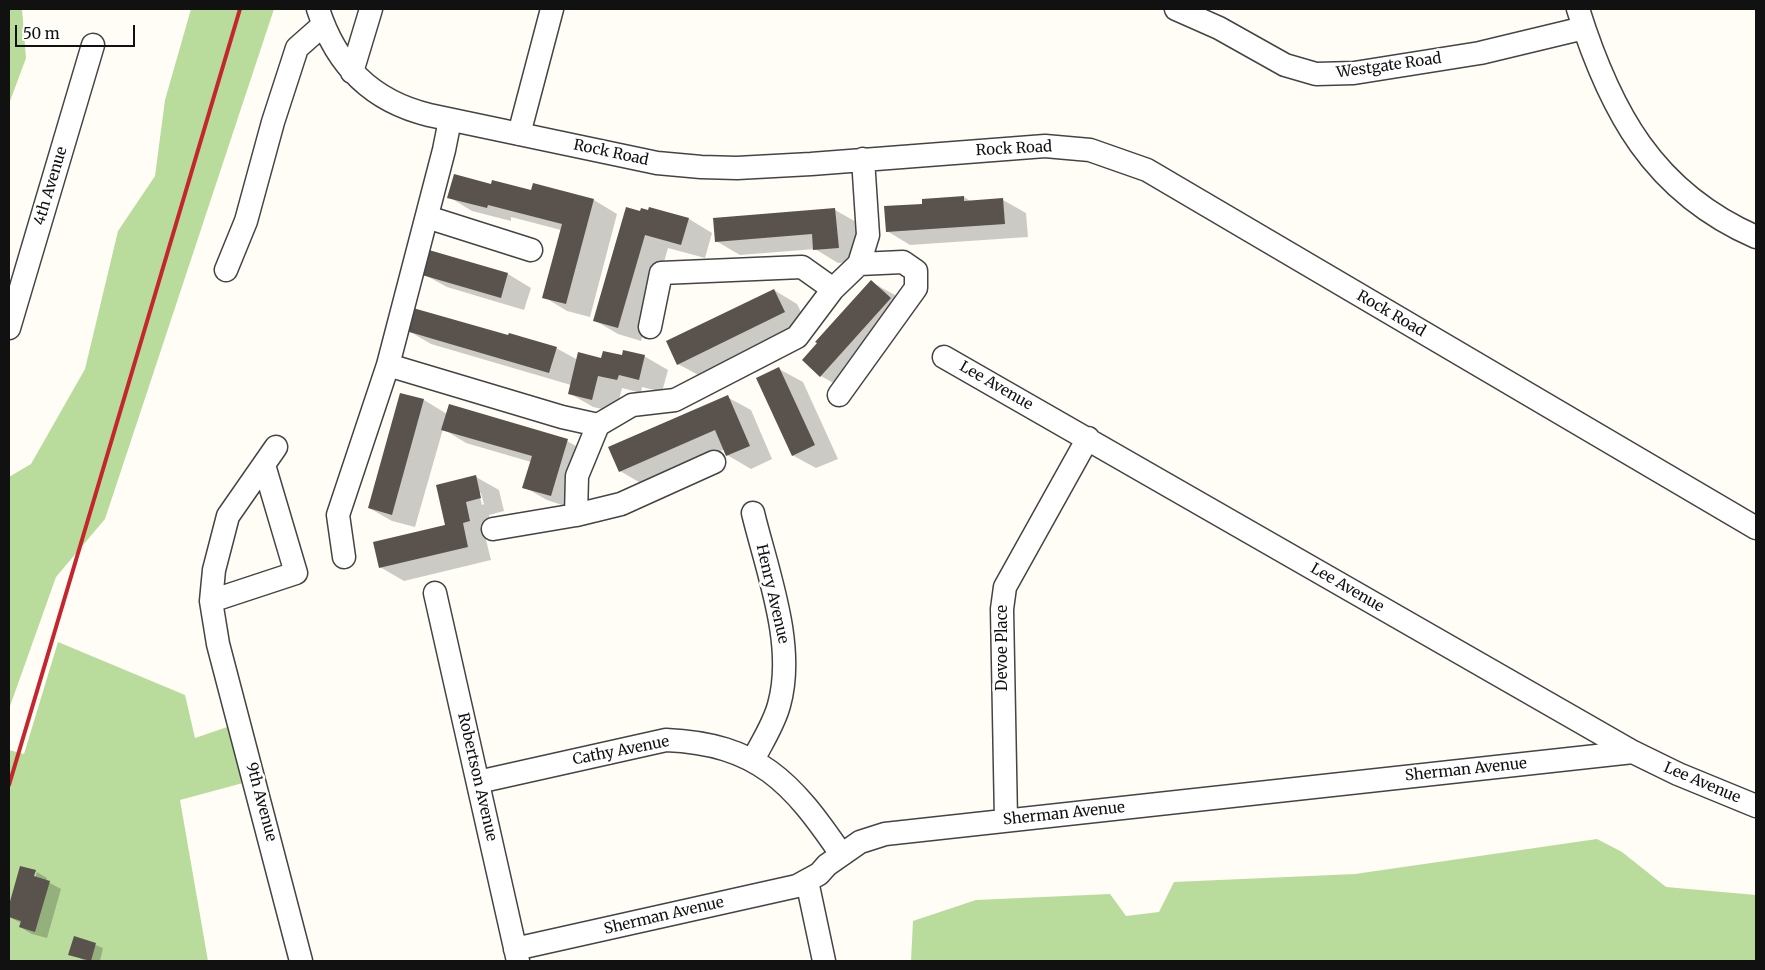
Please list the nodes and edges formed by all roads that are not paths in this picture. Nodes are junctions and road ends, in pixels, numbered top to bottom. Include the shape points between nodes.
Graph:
1 (371, 9) edge
2 (552, 9) edge
3 (1176, 9) edge
4 (320, 17) edge
5 (1581, 18) edge
6 (93, 45) dead end
7 (352, 72) junction
8 (450, 120) junction
9 (519, 134) junction
10 (863, 159) junction
11 (427, 217) junction
12 (1756, 237) edge
13 (531, 250) dead end
14 (859, 264) junction
15 (226, 270) dead end
16 (833, 288) junction
17 (650, 327) dead end
18 (9, 328) edge
19 (944, 357) dead end
20 (388, 365) junction
21 (839, 395) dead end
22 (598, 425) junction
23 (1088, 438) junction
24 (714, 462) dead end
25 (753, 513) dead end
26 (576, 515) junction
27 (1756, 528) edge
28 (494, 529) dead end
29 (344, 557) dead end
30 (435, 594) dead end
31 (211, 601) junction
32 (1633, 752) junction
33 (753, 760) junction
34 (478, 782) junction
35 (1756, 806) edge
36 (1006, 820) junction
37 (841, 854) junction
38 (807, 881) junction
39 (517, 955) edge
40 (302, 961) edge
41 (824, 961) edge

1 - 7 street
2 - 9 street
3 - 5 street, Westgate Road via 1219,28 1285,65 1316,74 1354,73 1471,55
4 - 7 street, Rock Road
4 - 15 street via 297,48 246,221
5 - 12 street via 1606,87 1654,163 1683,192 1718,217
6 - 18 street, 4th Avenue
7 - 8 street, Rock Road via 375,93 393,103 410,111
8 - 9 street, Rock Road
8 - 11 street
9 - 10 street, Rock Road via 657,163 701,167 737,168
10 - 14 street via 868,235
10 - 27 street, Rock Road via 1045,146 1090,150 1147,170
11 - 13 street
11 - 20 street
14 - 16 street
14 - 21 street via 903,262 916,270 916,288
16 - 17 street via 802,267 661,273
16 - 22 street via 797,337 675,400 632,405
19 - 23 street, Lee Avenue
20 - 22 street via 562,418
20 - 29 street via 338,514
22 - 26 street via 577,476
23 - 32 street, Lee Avenue
23 - 36 street, Devoe Place via 1005,587 1002,610
24 - 26 street via 621,504
25 - 33 street, Henry Avenue via 777,611 785,660 779,707
26 - 28 street
30 - 34 street, Robertson Avenue
31 - 31 street, 9th Avenue via 214,570 228,516 270,456 296,573
31 - 40 street, 9th Avenue via 218,644
32 - 35 street, Lee Avenue
32 - 36 street, Sherman Avenue
33 - 34 street, Cathy Avenue via 724,748 694,741 666,740
33 - 37 street, Cathy Avenue via 788,784
34 - 39 street, Robertson Avenue
36 - 37 street, Sherman Avenue via 885,834 860,842
37 - 38 street, Sherman Avenue
38 - 39 street, Sherman Avenue
38 - 41 street

